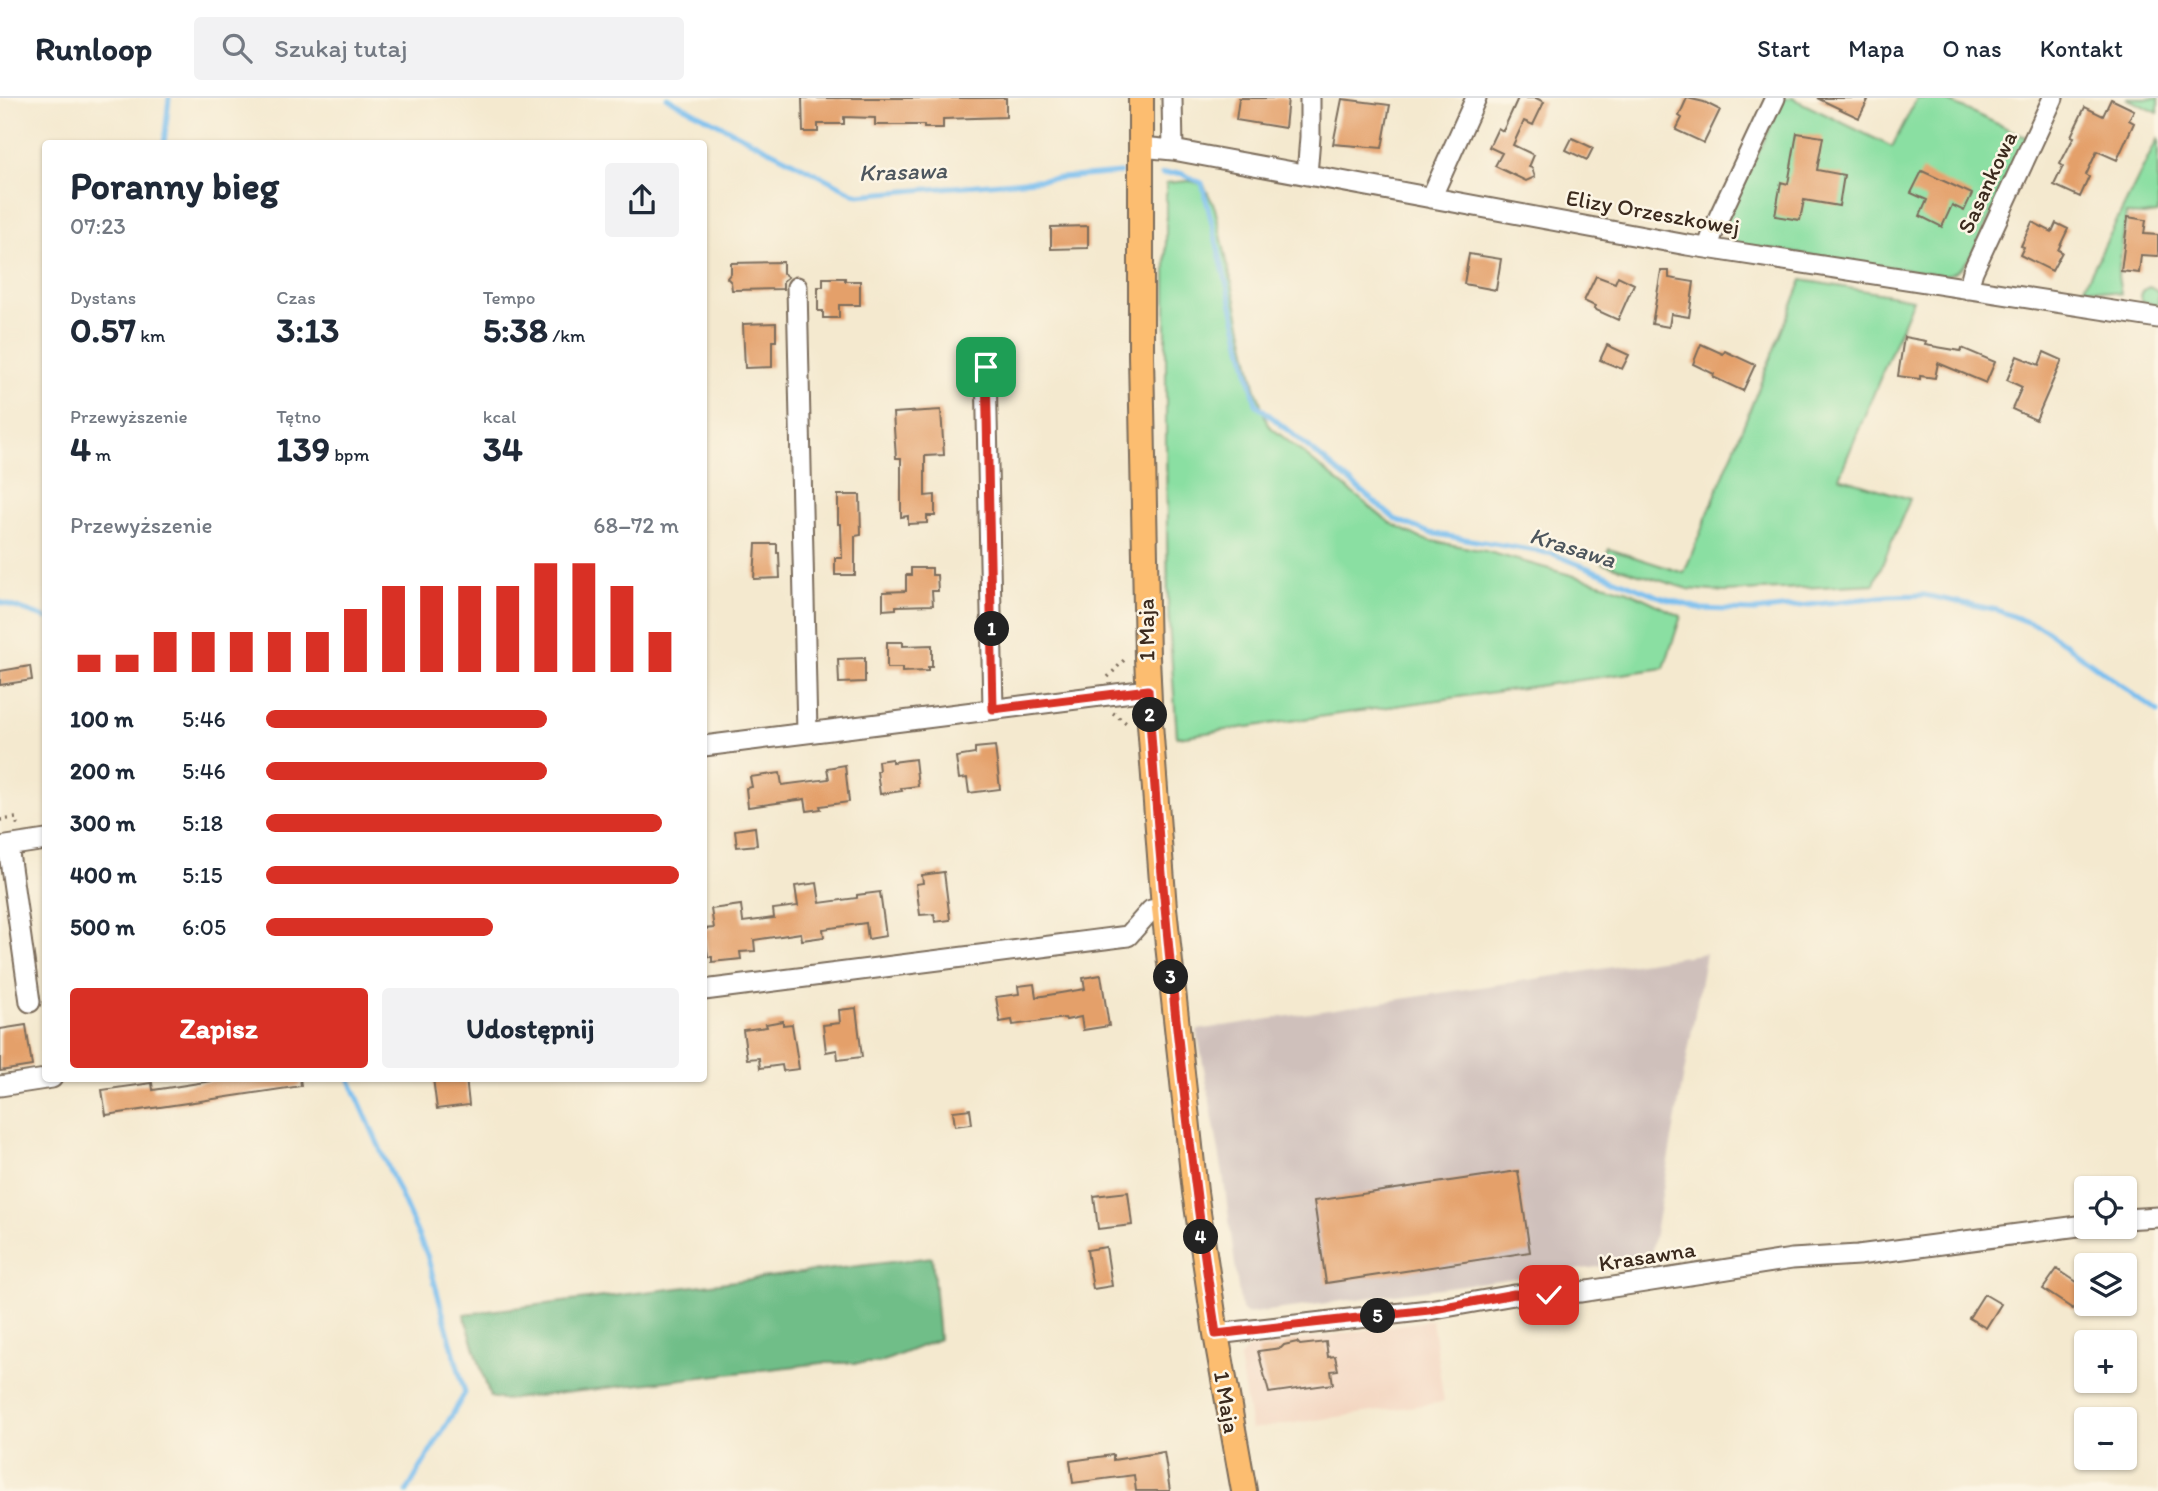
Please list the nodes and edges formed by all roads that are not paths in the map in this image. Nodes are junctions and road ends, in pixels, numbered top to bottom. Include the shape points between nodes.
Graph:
1 (1140, 98) edge
2 (1172, 98) edge
3 (1310, 98) edge
4 (1476, 98) edge
5 (1775, 98) edge
6 (2053, 98) edge
7 (1141, 146) junction
8 (1173, 150) junction
9 (1307, 175) junction
10 (1431, 198) junction
11 (1708, 246) junction
12 (797, 287) dead end
13 (1968, 289) junction
14 (2158, 318) edge
15 (986, 367) dead end
16 (1148, 690) junction
17 (993, 709) junction
18 (807, 733) junction
19 (707, 746) edge
20 (42, 841) edge
21 (4, 846) edge
22 (7, 883) edge
23 (1164, 908) junction
24 (707, 990) edge
25 (30, 1002) dead end
26 (42, 1080) edge
27 (0, 1086) edge
28 (2158, 1217) edge
29 (2137, 1218) edge
30 (2074, 1227) edge
31 (1216, 1334) junction
32 (1244, 1491) edge

1 - 7 main road, 1 Maja
2 - 8 street
3 - 9 street
4 - 10 street
5 - 11 street
6 - 13 street, Sasankowa
7 - 8 street, Elizy Orzeszkowej
7 - 16 main road, 1 Maja
8 - 9 street, Elizy Orzeszkowej
9 - 10 street, Elizy Orzeszkowej
10 - 11 street, Elizy Orzeszkowej
11 - 13 street, Elizy Orzeszkowej
12 - 18 street
13 - 14 street, Elizy Orzeszkowej
15 - 17 street
16 - 17 street
16 - 23 main road, 1 Maja
17 - 18 street
18 - 19 street
20 - 21 street
21 - 22 street
22 - 25 street
23 - 24 street via 1152,910 1128,936
23 - 31 main road, 1 Maja via 1193,1179
26 - 27 street
28 - 29 street
30 - 31 street, Krasawna via 1858,1255 1792,1259 1581,1292 1514,1294 1418,1311
31 - 32 main road, 1 Maja

